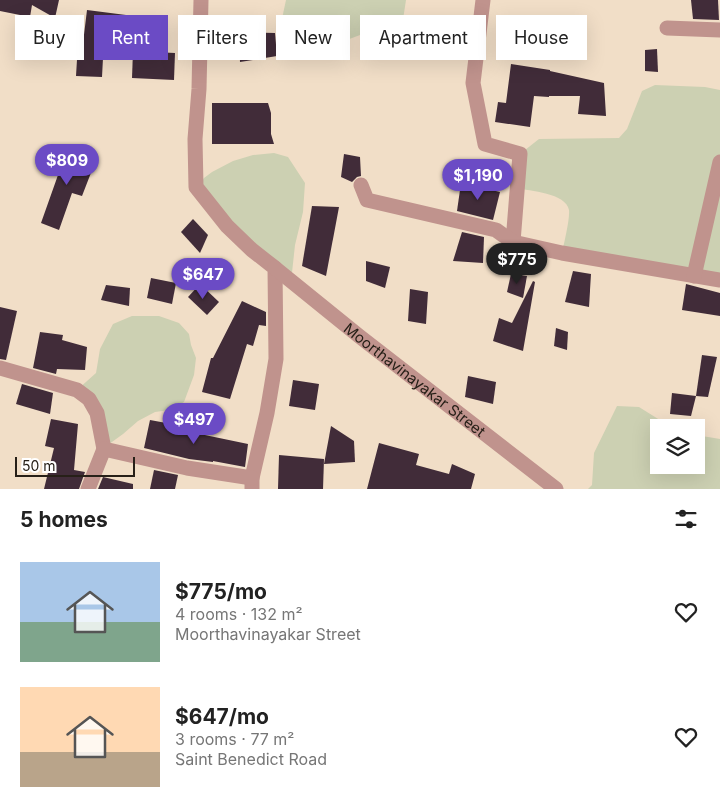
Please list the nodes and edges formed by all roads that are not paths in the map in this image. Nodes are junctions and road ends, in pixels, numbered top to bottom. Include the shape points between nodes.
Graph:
1 (201, 0) edge
2 (483, 0) edge
3 (667, 28) dead end
4 (720, 30) edge
5 (720, 162) edge
6 (361, 185) dead end
7 (513, 242) junction
8 (274, 268) junction
9 (694, 276) junction
10 (720, 280) edge
11 (0, 368) edge
12 (104, 449) junction
13 (252, 483) edge
14 (541, 484) edge
15 (88, 489) edge
16 (556, 489) edge

1 - 8 street, Moorthavinayakar Street via 196,187 228,226
2 - 7 street via 473,83 485,144 520,154
3 - 4 street
5 - 9 street
6 - 7 street via 367,200 496,230
7 - 9 street
8 - 13 street via 276,359
8 - 14 street, Moorthavinayakar Street
9 - 10 street
11 - 12 street via 76,390 89,399 97,413
12 - 13 street
12 - 15 street
14 - 16 street, Moorthavinayakar Street

